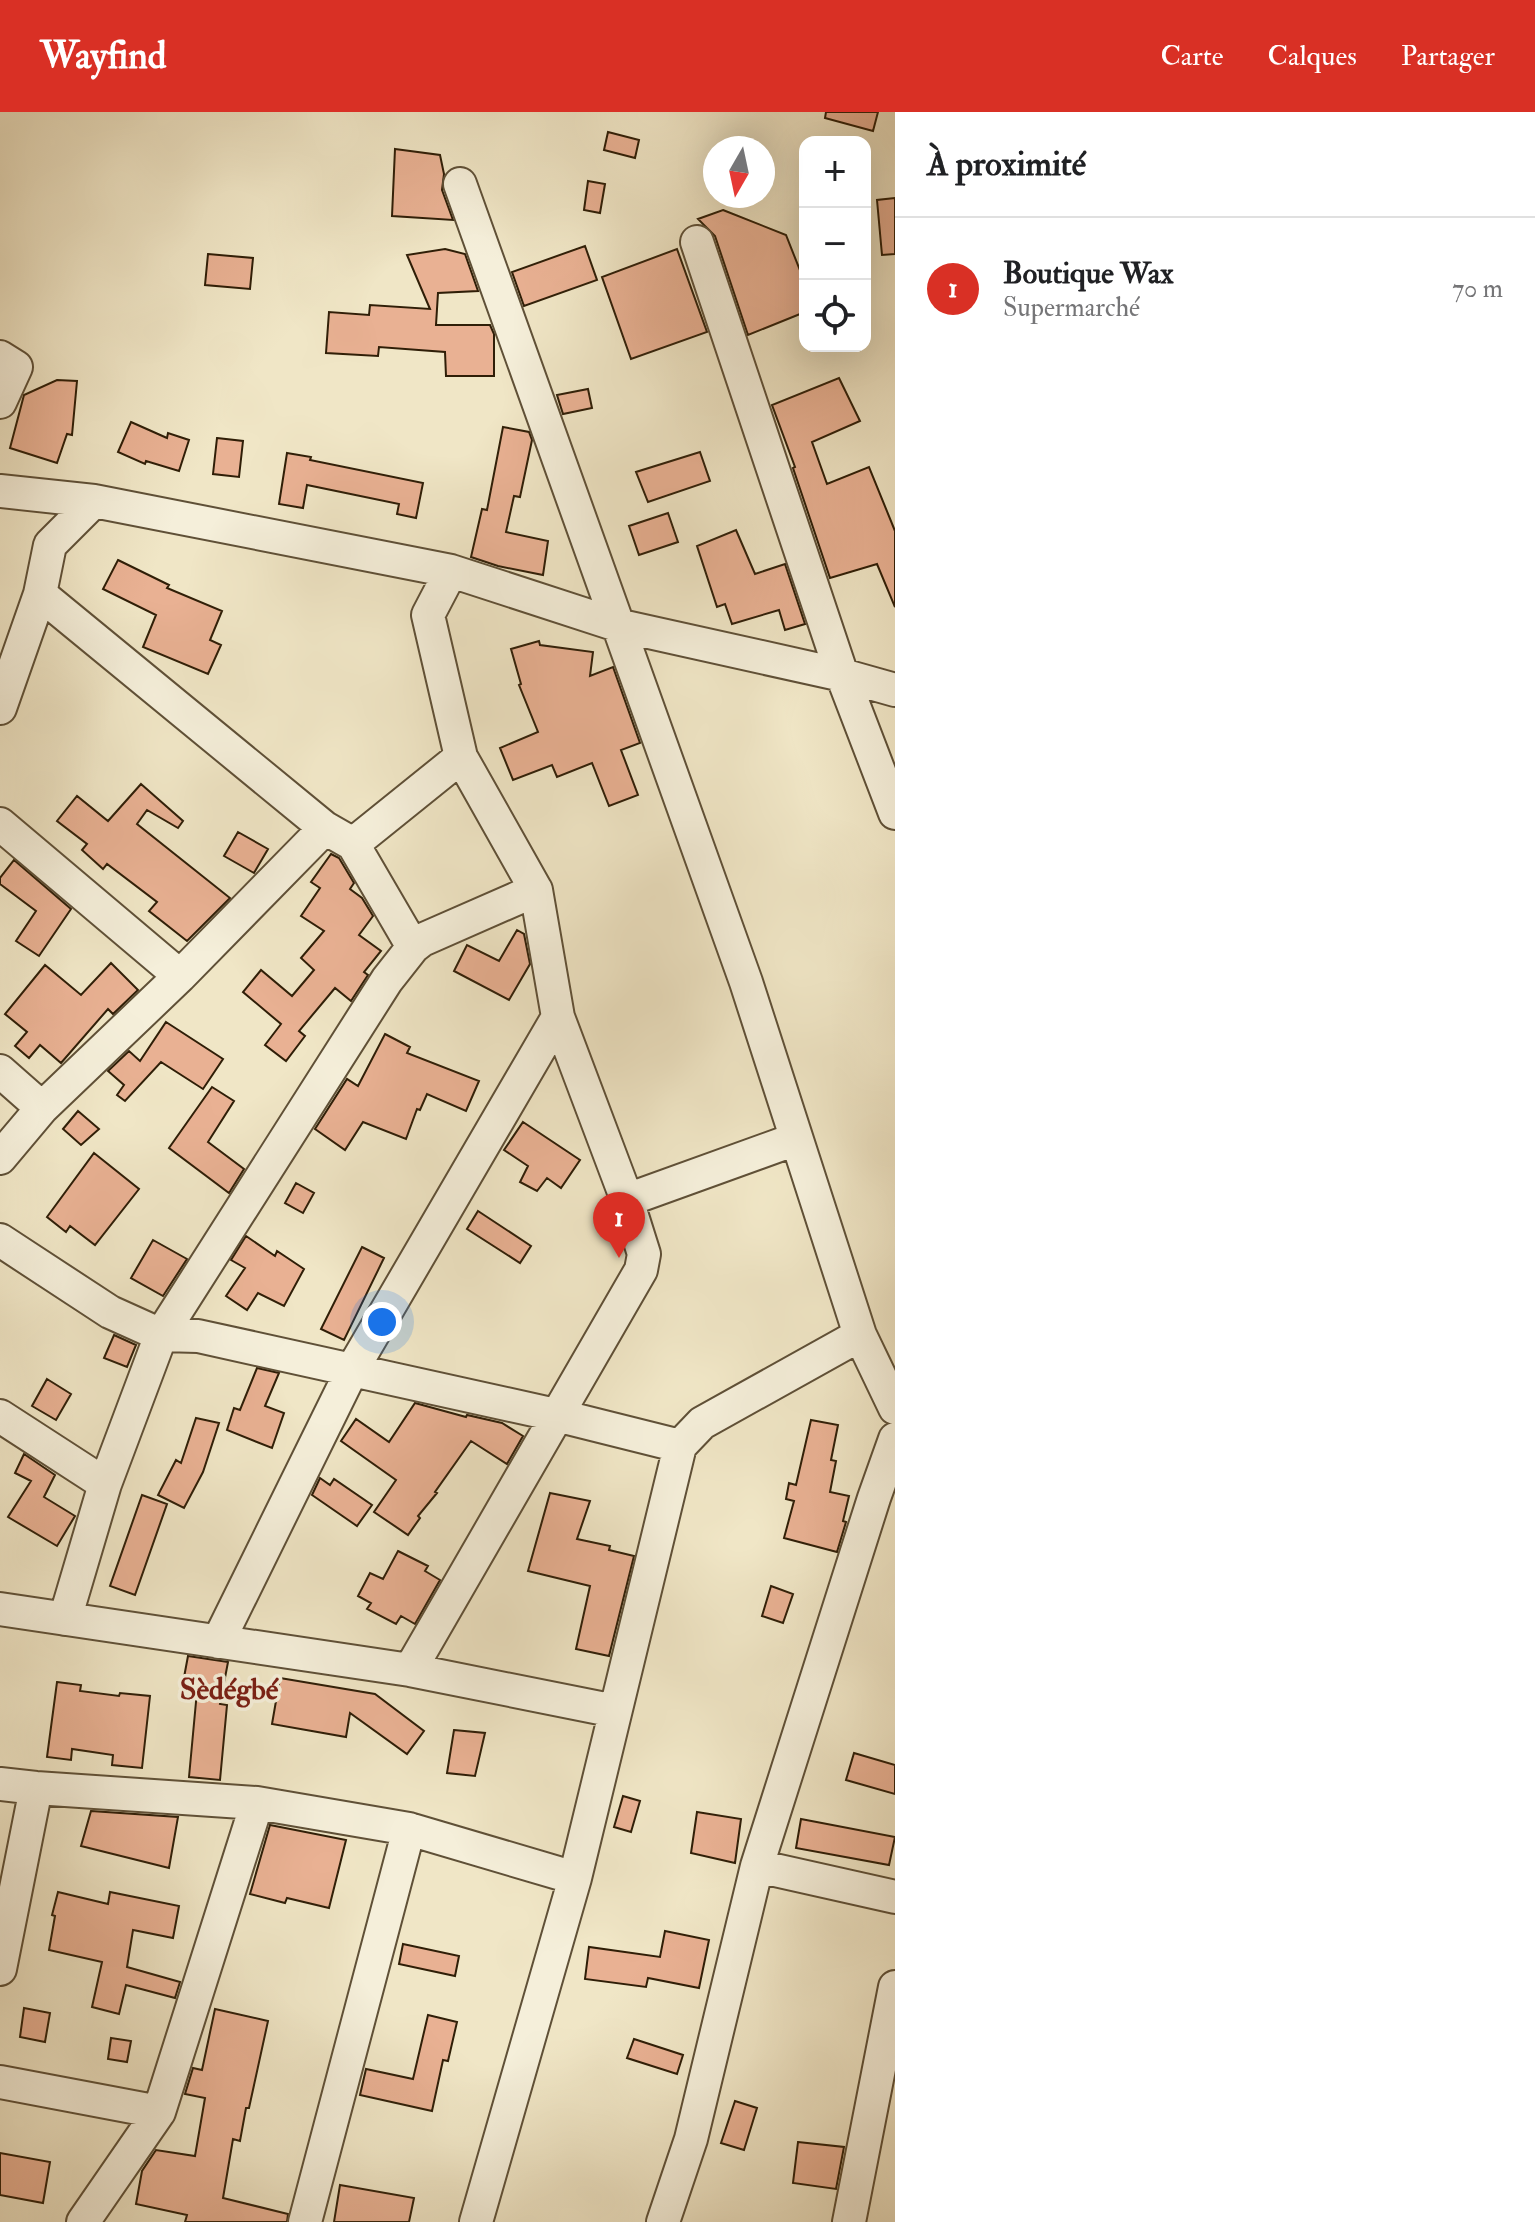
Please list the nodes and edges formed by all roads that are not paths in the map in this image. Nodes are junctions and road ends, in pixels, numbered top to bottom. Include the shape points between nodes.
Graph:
1 (460, 184) dead end
2 (697, 242) dead end
3 (0, 357) edge
4 (0, 402) edge
5 (0, 491) edge
6 (94, 501) junction
7 (451, 571) junction
8 (40, 594) junction
9 (617, 625) junction
10 (842, 675) junction
11 (895, 690) edge
12 (0, 708) edge
13 (461, 757) junction
14 (895, 813) edge
15 (0, 824) edge
16 (325, 828) junction
17 (353, 844) junction
18 (536, 890) junction
19 (413, 947) junction
20 (180, 976) junction
21 (558, 1017) junction
22 (0, 1071) edge
23 (42, 1108) junction
24 (796, 1139) junction
25 (0, 1158) edge
26 (627, 1200) junction
27 (0, 1240) edge
28 (161, 1335) junction
29 (860, 1335) junction
30 (352, 1370) junction
31 (895, 1408) edge
32 (556, 1415) junction
33 (0, 1416) edge
34 (895, 1439) edge
35 (680, 1446) junction
36 (105, 1484) junction
37 (884, 1501) edge
38 (0, 1609) edge
39 (65, 1619) junction
40 (218, 1642) junction
41 (410, 1670) junction
42 (615, 1711) junction
43 (0, 1784) edge
44 (36, 1788) junction
45 (257, 1803) junction
46 (409, 1829) junction
47 (757, 1866) junction
48 (575, 1878) junction
49 (895, 1897) edge
50 (0, 1969) edge
51 (895, 1987) edge
52 (0, 2082) edge
53 (159, 2112) junction
54 (83, 2222) edge
55 (305, 2222) edge
56 (476, 2222) edge
57 (663, 2222) edge
58 (849, 2222) edge

1 - 9 street
2 - 10 street
3 - 4 street via 16,367
5 - 6 street
6 - 7 street
6 - 8 street via 50,545
7 - 9 street
7 - 13 street via 428,615
8 - 12 street
8 - 16 street
9 - 10 street
9 - 24 street via 746,982
10 - 11 street
10 - 14 street
13 - 17 street
13 - 18 street
15 - 20 street
16 - 17 street
16 - 20 street
17 - 19 street
18 - 19 street
18 - 21 street
19 - 28 street
20 - 23 street
21 - 26 street
21 - 30 street
22 - 23 street
23 - 25 street
24 - 26 street
24 - 29 street
26 - 32 street via 644,1254 641,1270
27 - 28 street via 110,1312
28 - 30 street via 198,1336
28 - 36 street
29 - 31 street
29 - 35 street via 702,1423
30 - 32 street
30 - 40 street
32 - 35 street
32 - 41 street
33 - 36 street
34 - 37 street
35 - 42 street
36 - 39 street
37 - 47 street
38 - 39 street
39 - 40 street
40 - 41 street
41 - 42 street
42 - 48 street
43 - 44 street
44 - 45 street
44 - 50 street
45 - 46 street
45 - 53 street
46 - 48 street
46 - 55 street
47 - 49 street
47 - 57 street via 691,2139
48 - 56 street
51 - 58 street
52 - 53 street
53 - 54 street

